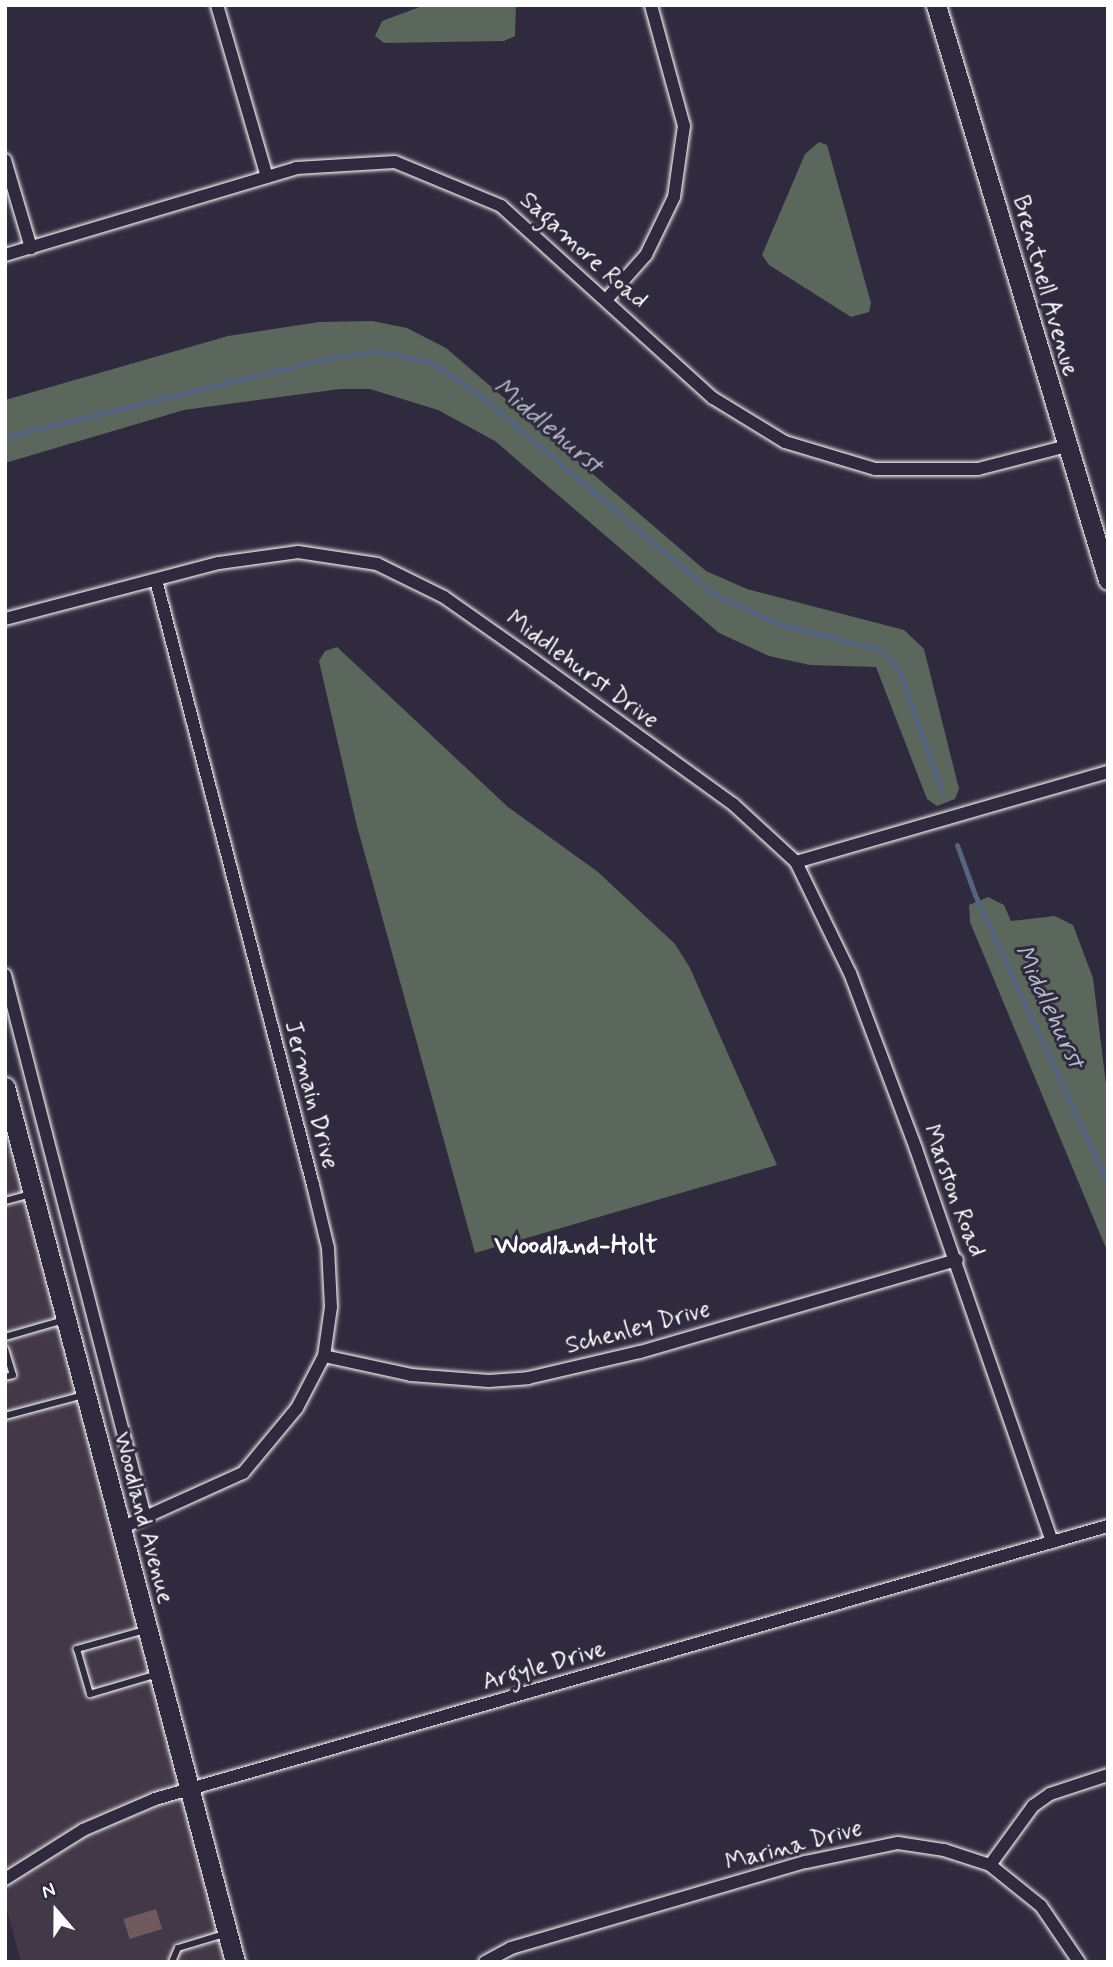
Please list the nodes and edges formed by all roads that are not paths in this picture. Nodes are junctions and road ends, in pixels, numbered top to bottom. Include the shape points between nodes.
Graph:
1 (217, 5) edge
2 (651, 5) edge
3 (936, 5) edge
4 (5, 160) edge
5 (267, 177) junction
6 (31, 248) junction
7 (5, 256) edge
8 (606, 300) junction
9 (1066, 446) junction
10 (156, 580) junction
11 (1108, 580) edge
12 (5, 619) edge
13 (1108, 772) edge
14 (796, 862) junction
15 (5, 975) edge
16 (5, 1087) edge
17 (33, 1194) junction
18 (5, 1201) edge
19 (957, 1260) junction
20 (66, 1320) junction
21 (5, 1337) edge
22 (5, 1349) edge
23 (324, 1356) junction
24 (5, 1377) edge
25 (85, 1394) junction
26 (5, 1416) edge
27 (145, 1517) junction
28 (1108, 1526) edge
29 (121, 1528) junction
30 (1052, 1542) junction
31 (147, 1629) junction
32 (159, 1674) junction
33 (1108, 1775) edge
34 (188, 1789) junction
35 (990, 1865) junction
36 (5, 1879) edge
37 (227, 1933) junction
38 (172, 1962) edge
39 (235, 1962) edge
40 (485, 1962) edge
41 (1079, 1962) edge

1 - 5 street
2 - 8 street via 684,126 674,197 646,255
3 - 9 street, Brentnell Avenue
4 - 6 street
5 - 6 street, Sagamore Road
5 - 8 street, Sagamore Road via 296,168 395,162 501,206
6 - 7 street, Sagamore Road
8 - 9 street, Sagamore Road via 713,398 785,442 876,469 978,469
9 - 11 street, Brentnell Avenue
10 - 12 street, Middlehurst Drive
10 - 14 street, Middlehurst Drive via 219,563 298,552 377,564 444,597 525,654 733,804
10 - 23 street, Jermain Drive via 328,1248 331,1307
13 - 14 street
14 - 19 street, Marston Road via 850,973
15 - 27 street
16 - 17 street, Woodland Avenue
17 - 18 lane
17 - 20 street, Woodland Avenue
19 - 23 street, Schenley Drive via 640,1352 528,1378 489,1381 411,1375
19 - 30 street, Marston Road
20 - 21 lane
20 - 25 street, Woodland Avenue
22 - 24 lane via 13,1374
23 - 27 street, Jermain Drive via 297,1408 243,1473
25 - 26 lane
25 - 29 street, Woodland Avenue
27 - 29 street, Jermain Drive
28 - 30 street, Argyle Drive
29 - 31 street, Woodland Avenue
30 - 34 street, Argyle Drive
31 - 32 street, Woodland Avenue
31 - 32 lane via 77,1649 90,1694
32 - 34 street, Woodland Avenue
33 - 35 street via 1050,1794 1033,1806
34 - 36 street, Argyle Drive via 83,1830
34 - 37 street, Woodland Avenue
35 - 40 street, Marina Drive via 944,1850 898,1843 850,1851 511,1948
35 - 41 street, Marina Drive via 1041,1906
37 - 38 lane via 178,1948
37 - 39 street, Woodland Avenue

